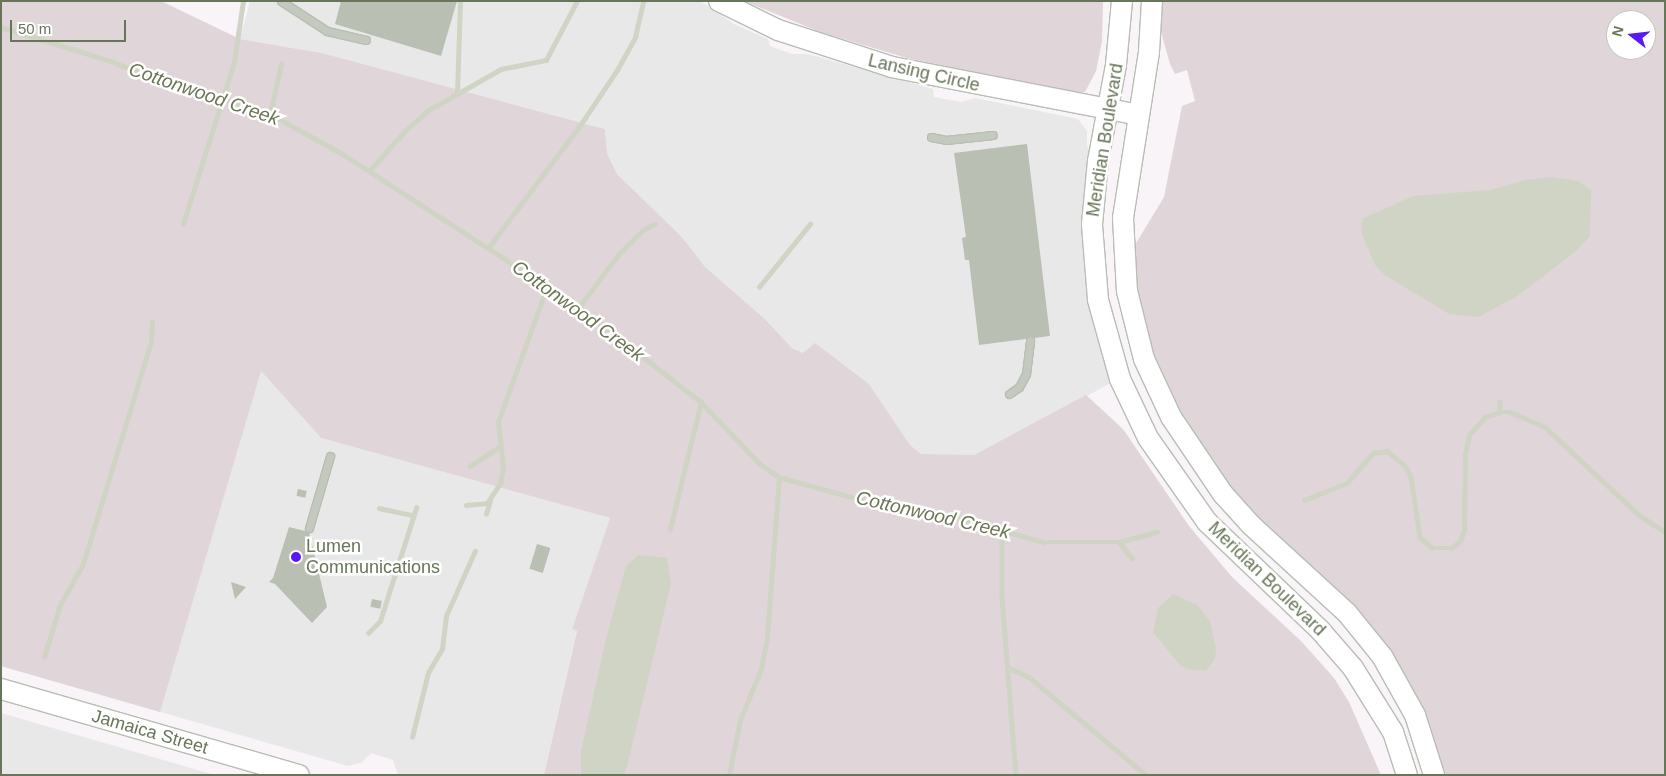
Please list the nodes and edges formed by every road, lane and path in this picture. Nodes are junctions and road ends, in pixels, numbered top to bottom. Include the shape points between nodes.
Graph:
1 (281, 1) edge
2 (719, 1) edge
3 (1122, 1) edge
4 (1152, 1) edge
5 (366, 40) dead end
6 (1108, 110) junction
7 (1138, 115) junction
8 (993, 135) dead end
9 (931, 136) dead end
10 (1030, 340) dead end
11 (1009, 394) dead end
12 (330, 456) dead end
13 (309, 528) dead end
14 (1, 689) edge
15 (299, 775) edge
16 (1407, 775) edge
17 (1434, 775) edge

1 - 5 lane via 327,31
2 - 6 main road, Lansing Circle via 767,25 870,61
3 - 6 main road, Meridian Boulevard via 1119,44
4 - 7 main road, Meridian Boulevard via 1149,52
6 - 7 main road, Lansing Circle
6 - 16 main road, Meridian Boulevard via 1094,185 1092,254 1104,329 1126,394 1165,465 1211,528 1320,630 1353,668 1393,732
7 - 17 main road, Meridian Boulevard via 1123,218 1124,262 1134,327 1161,399 1229,502 1347,613 1374,646 1415,715
8 - 9 lane via 946,140
10 - 11 lane via 1030,358 1024,379
12 - 13 lane
14 - 15 main road, Jamaica Street

